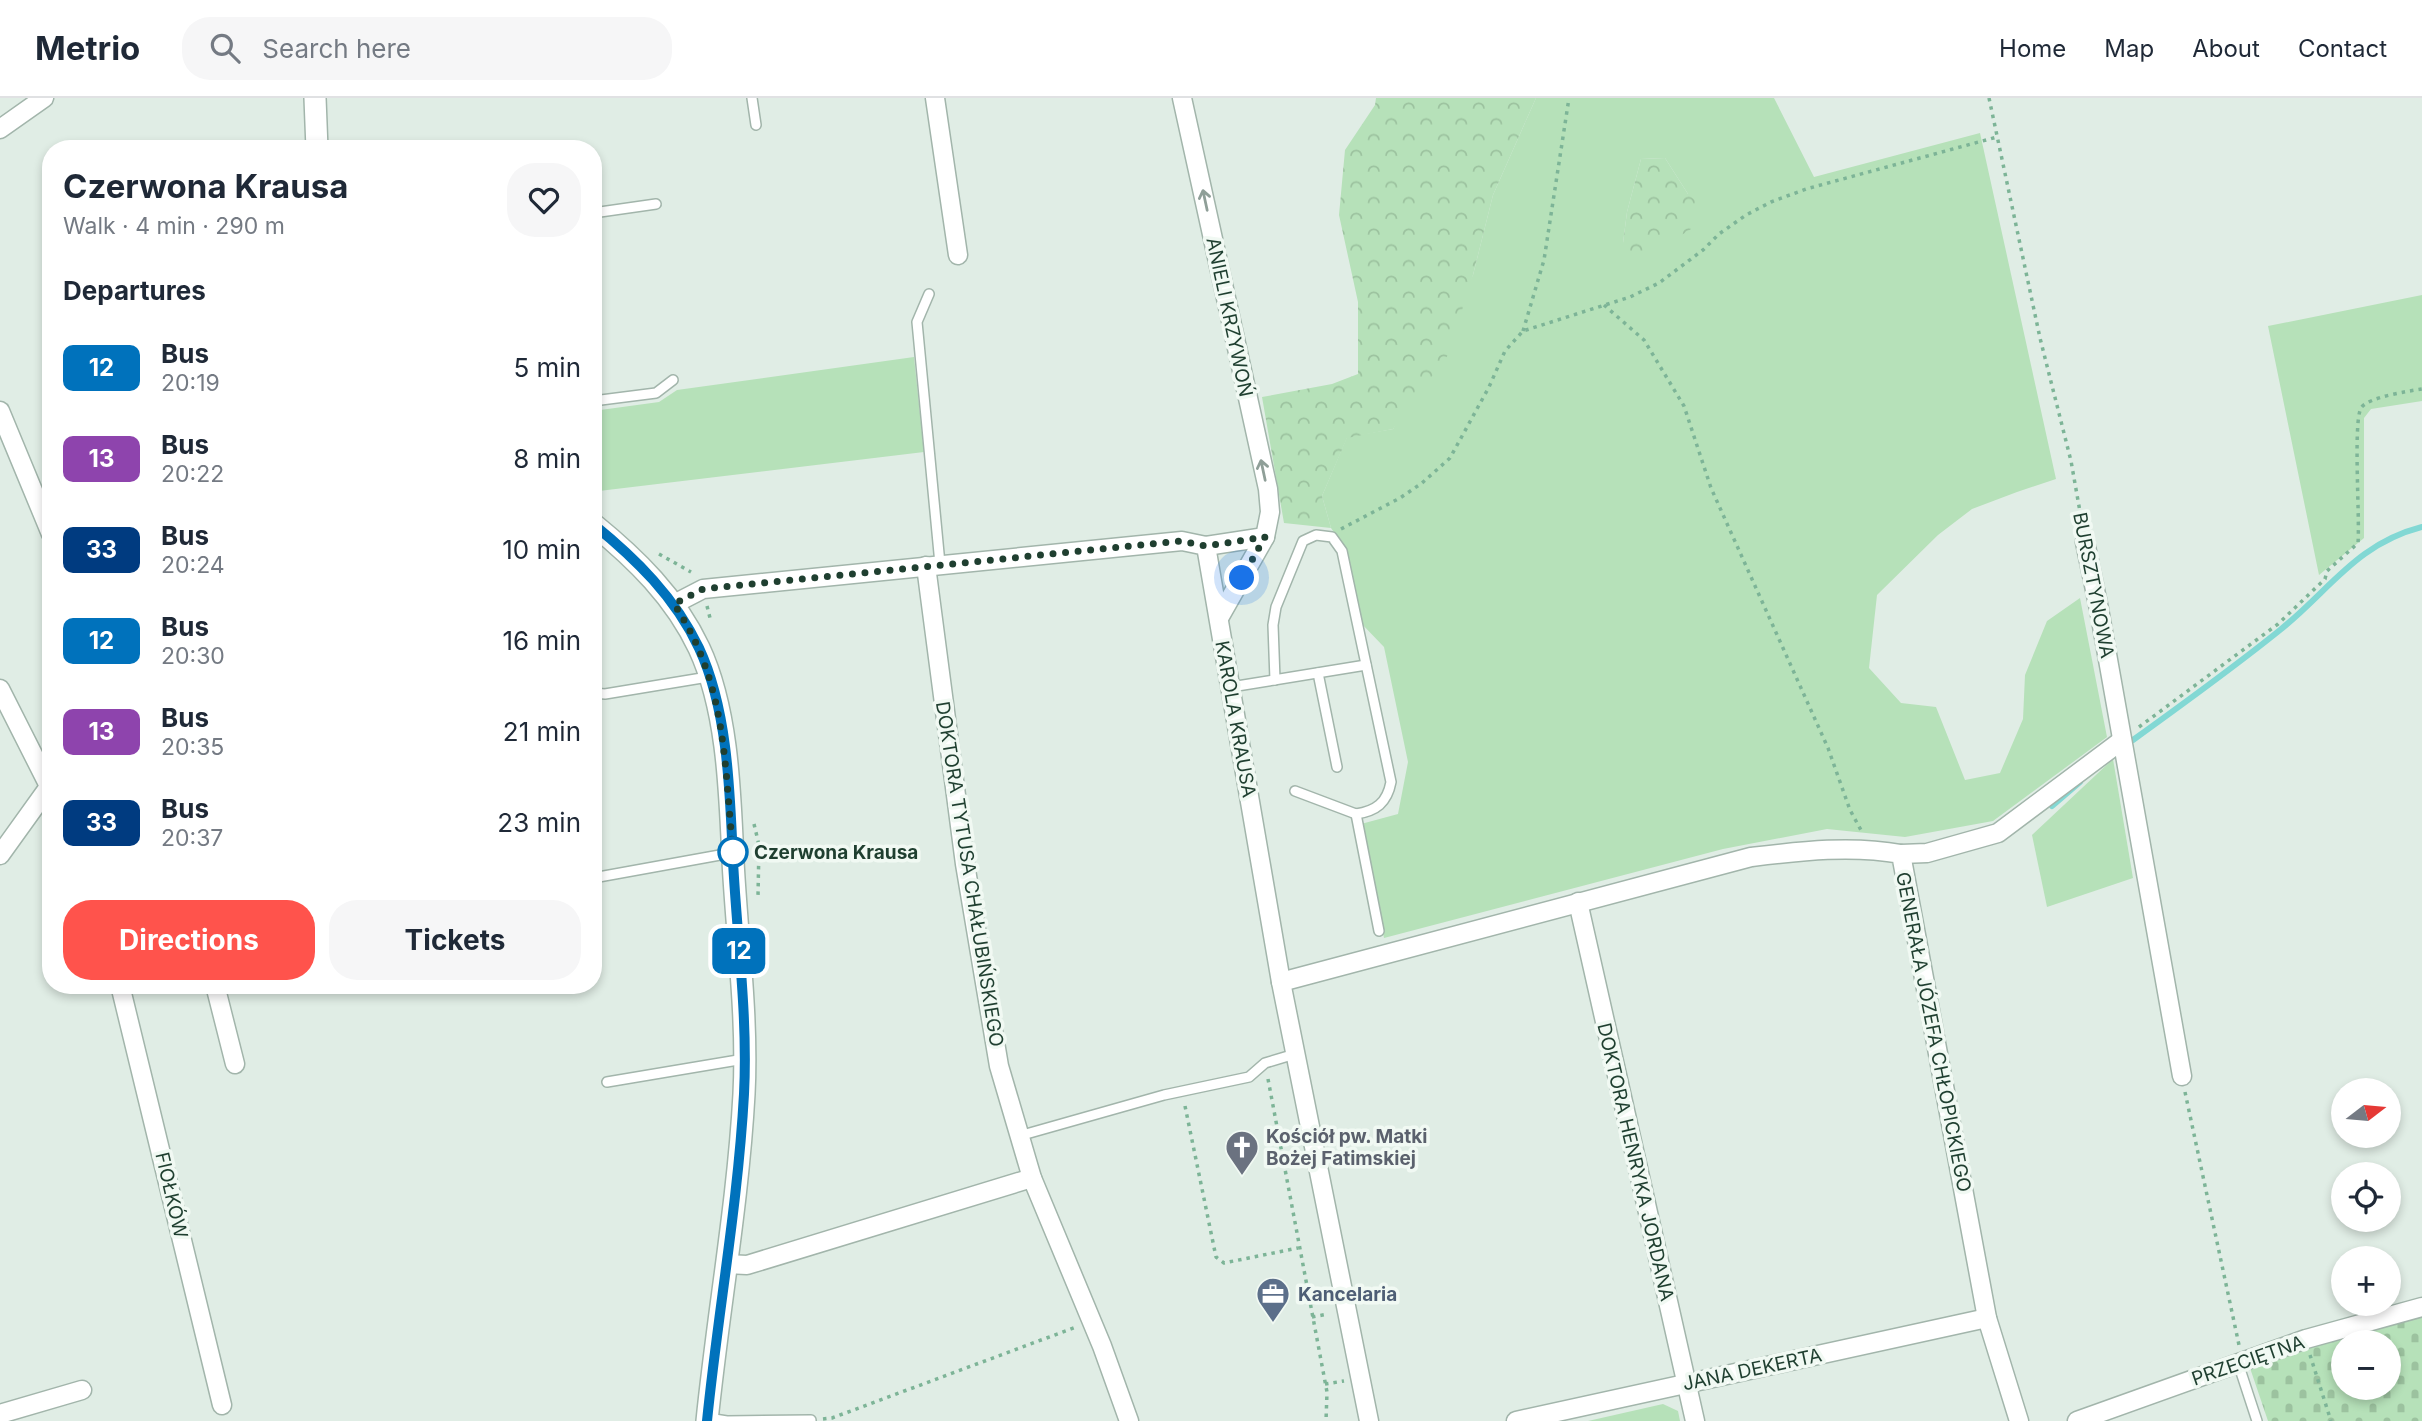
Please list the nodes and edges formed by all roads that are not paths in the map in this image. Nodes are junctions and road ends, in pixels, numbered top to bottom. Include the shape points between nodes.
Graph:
1 (44, 98) edge
2 (315, 98) edge
3 (752, 98) edge
4 (935, 98) edge
5 (1182, 98) edge
6 (756, 125) dead end
7 (0, 129) edge
8 (317, 140) edge
9 (656, 204) dead end
10 (602, 212) edge
11 (958, 255) dead end
12 (929, 294) dead end
13 (673, 380) dead end
14 (602, 400) edge
15 (0, 411) edge
16 (42, 512) edge
17 (602, 532) edge
18 (1265, 537) junction
19 (2085, 542) road end
20 (1206, 546) junction
21 (933, 565) junction
22 (674, 604) junction
23 (1219, 618) junction
24 (1366, 665) junction
25 (1318, 673) junction
26 (710, 677) junction
27 (1275, 680) junction
28 (1231, 687) junction
29 (0, 690) edge
30 (602, 694) edge
31 (2121, 741) junction
32 (1338, 767) dead end
33 (42, 770) edge
34 (1295, 791) dead end
35 (42, 796) edge
36 (1356, 814) junction
37 (733, 852) junction
38 (1901, 854) junction
39 (0, 855) edge
40 (602, 876) edge
41 (1578, 902) junction
42 (1379, 931) dead end
43 (1281, 982) junction
44 (122, 994) edge
45 (217, 994) edge
46 (1294, 1054) junction
47 (744, 1059) junction
48 (235, 1064) dead end
49 (2182, 1076) road end
50 (607, 1082) dead end
51 (1019, 1136) junction
52 (1032, 1178) junction
53 (726, 1265) junction
54 (2422, 1307) edge
55 (1987, 1318) junction
56 (2238, 1363) junction
57 (1686, 1384) junction
58 (82, 1390) dead end
59 (222, 1405) dead end
60 (0, 1414) edge
61 (708, 1420) edge
62 (811, 1420) edge
63 (1129, 1421) edge
64 (1369, 1421) edge
65 (1516, 1421) edge
66 (1695, 1421) edge
67 (2020, 1421) edge
68 (2077, 1421) edge
69 (2257, 1421) edge

1 - 7 street
2 - 8 street
3 - 6 lane
4 - 11 street
18 -> 5 street, ANIELI KRZYWOŃ via 1268,489
9 - 10 lane
12 - 21 lane via 917,321
13 - 14 lane via 656,393
15 - 16 street
17 - 22 street
18 - 20 street
18 - 23 street, ANIELI KRZYWOŃ
19 - 31 street, BURSZTYNOWA
20 - 21 street via 1181,541
20 - 23 street, KAROLA KRAUSA
21 - 22 street via 703,589
21 - 51 street, DOKTORA TYTUSA CHAŁUBIŃSKIEGO via 965,864 999,1066
22 - 26 street
23 - 28 street, KAROLA KRAUSA
24 - 25 lane
24 - 27 lane via 1342,551 1332,537 1316,535 1303,541 1276,607
24 - 36 lane via 1391,782 1383,804
25 - 27 lane
25 - 32 lane
26 - 30 lane
26 - 37 street via 724,744
27 - 28 lane
28 - 43 street, KAROLA KRAUSA
29 - 33 street
31 - 38 street via 1998,833 1927,853
31 - 49 street, BURSZTYNOWA
34 - 36 lane
35 - 39 street
36 - 42 lane
37 - 40 lane
37 - 47 street
38 - 41 street, GENERAŁA JÓZEFA CHŁOPICKIEGO via 1871,849 1811,850 1751,857
38 - 55 street, GENERAŁA JÓZEFA CHŁOPICKIEGO
41 - 43 street, GENERAŁA JÓZEFA CHŁOPICKIEGO
41 - 57 street, DOKTORA HENRYKA JORDANA
43 - 46 street, KAROLA KRAUSA
44 - 59 street, FIOŁKÓW
45 - 48 street
46 - 51 lane via 1265,1063 1249,1077 1164,1095
46 - 64 street, KAROLA KRAUSA
47 - 50 lane
47 - 53 street via 741,1139
51 - 52 street, DOKTORA TYTUSA CHAŁUBIŃSKIEGO
52 - 53 street via 747,1265
52 - 63 street, DOKTORA TYTUSA CHAŁUBIŃSKIEGO
53 - 61 street
54 - 56 street, PRZECIĘTNA
55 - 57 street, JANA DEKERTA
55 - 67 street, GENERAŁA JÓZEFA CHŁOPICKIEGO
56 - 68 street, PRZECIĘTNA
56 - 69 lane
57 - 65 street, JANA DEKERTA
57 - 66 street, DOKTORA HENRYKA JORDANA
58 - 60 street
61 - 62 lane

